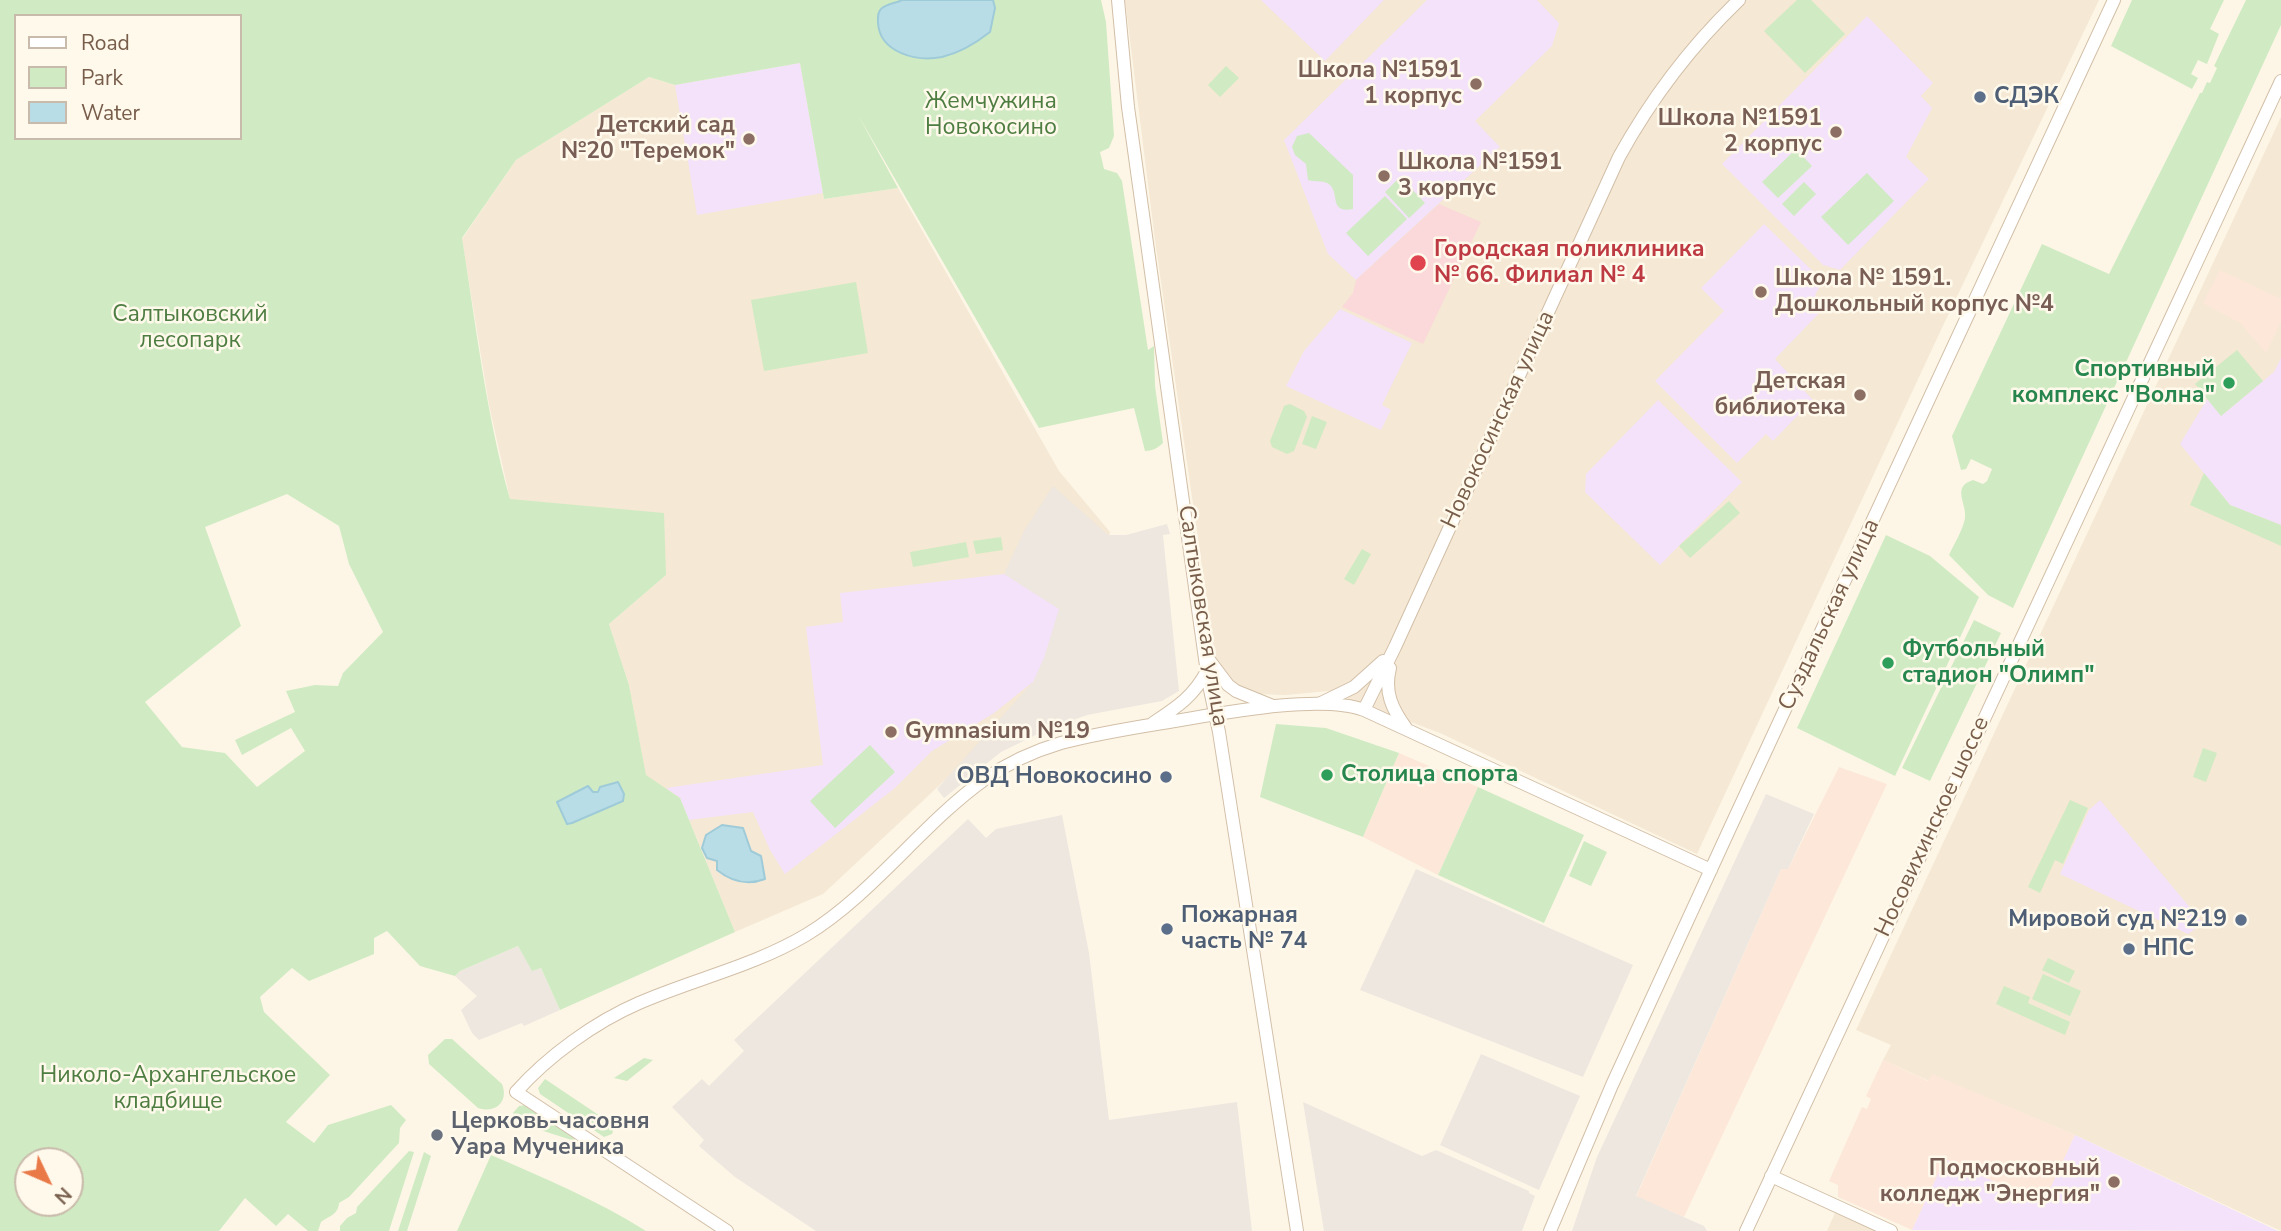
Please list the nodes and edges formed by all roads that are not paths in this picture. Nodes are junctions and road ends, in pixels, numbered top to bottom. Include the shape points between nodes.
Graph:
1 (1118, 0) edge
2 (1739, 0) edge
3 (2114, 0) edge
4 (2281, 81) edge
5 (1395, 647) junction
6 (1204, 654) junction
7 (1207, 671) junction
8 (1317, 704) junction
9 (1276, 708) junction
10 (1364, 710) junction
11 (1216, 714) junction
12 (1150, 725) junction
13 (1408, 732) junction
14 (1711, 870) junction
15 (1771, 1176) junction
16 (727, 1231) edge
17 (1297, 1231) edge
18 (1550, 1231) edge
19 (1745, 1231) edge
20 (1891, 1231) edge

1 - 6 street, Салтыковская улица via 1132,143
2 - 5 street, Новокосинская улица via 1668,81 1619,156
3 - 14 street, Суздальская улица
4 - 15 street, Носовихинское шоссе
5 - 8 street via 1366,678
5 - 10 street, Новокосинская улица
5 - 13 street via 1387,687
6 - 7 street, Салтыковская улица
6 - 9 street via 1236,691
7 - 11 street, Салтыковская улица
7 - 12 street via 1198,689
8 - 9 street
8 - 10 street
9 - 11 street
10 - 13 street
11 - 12 street
11 - 17 street, Салтыковская улица
12 - 16 street via 1062,743 1002,767 813,930 744,964 610,1018 516,1092
13 - 14 street
14 - 18 street, Суздальская улица
15 - 19 street, Носовихинское шоссе
15 - 20 street

